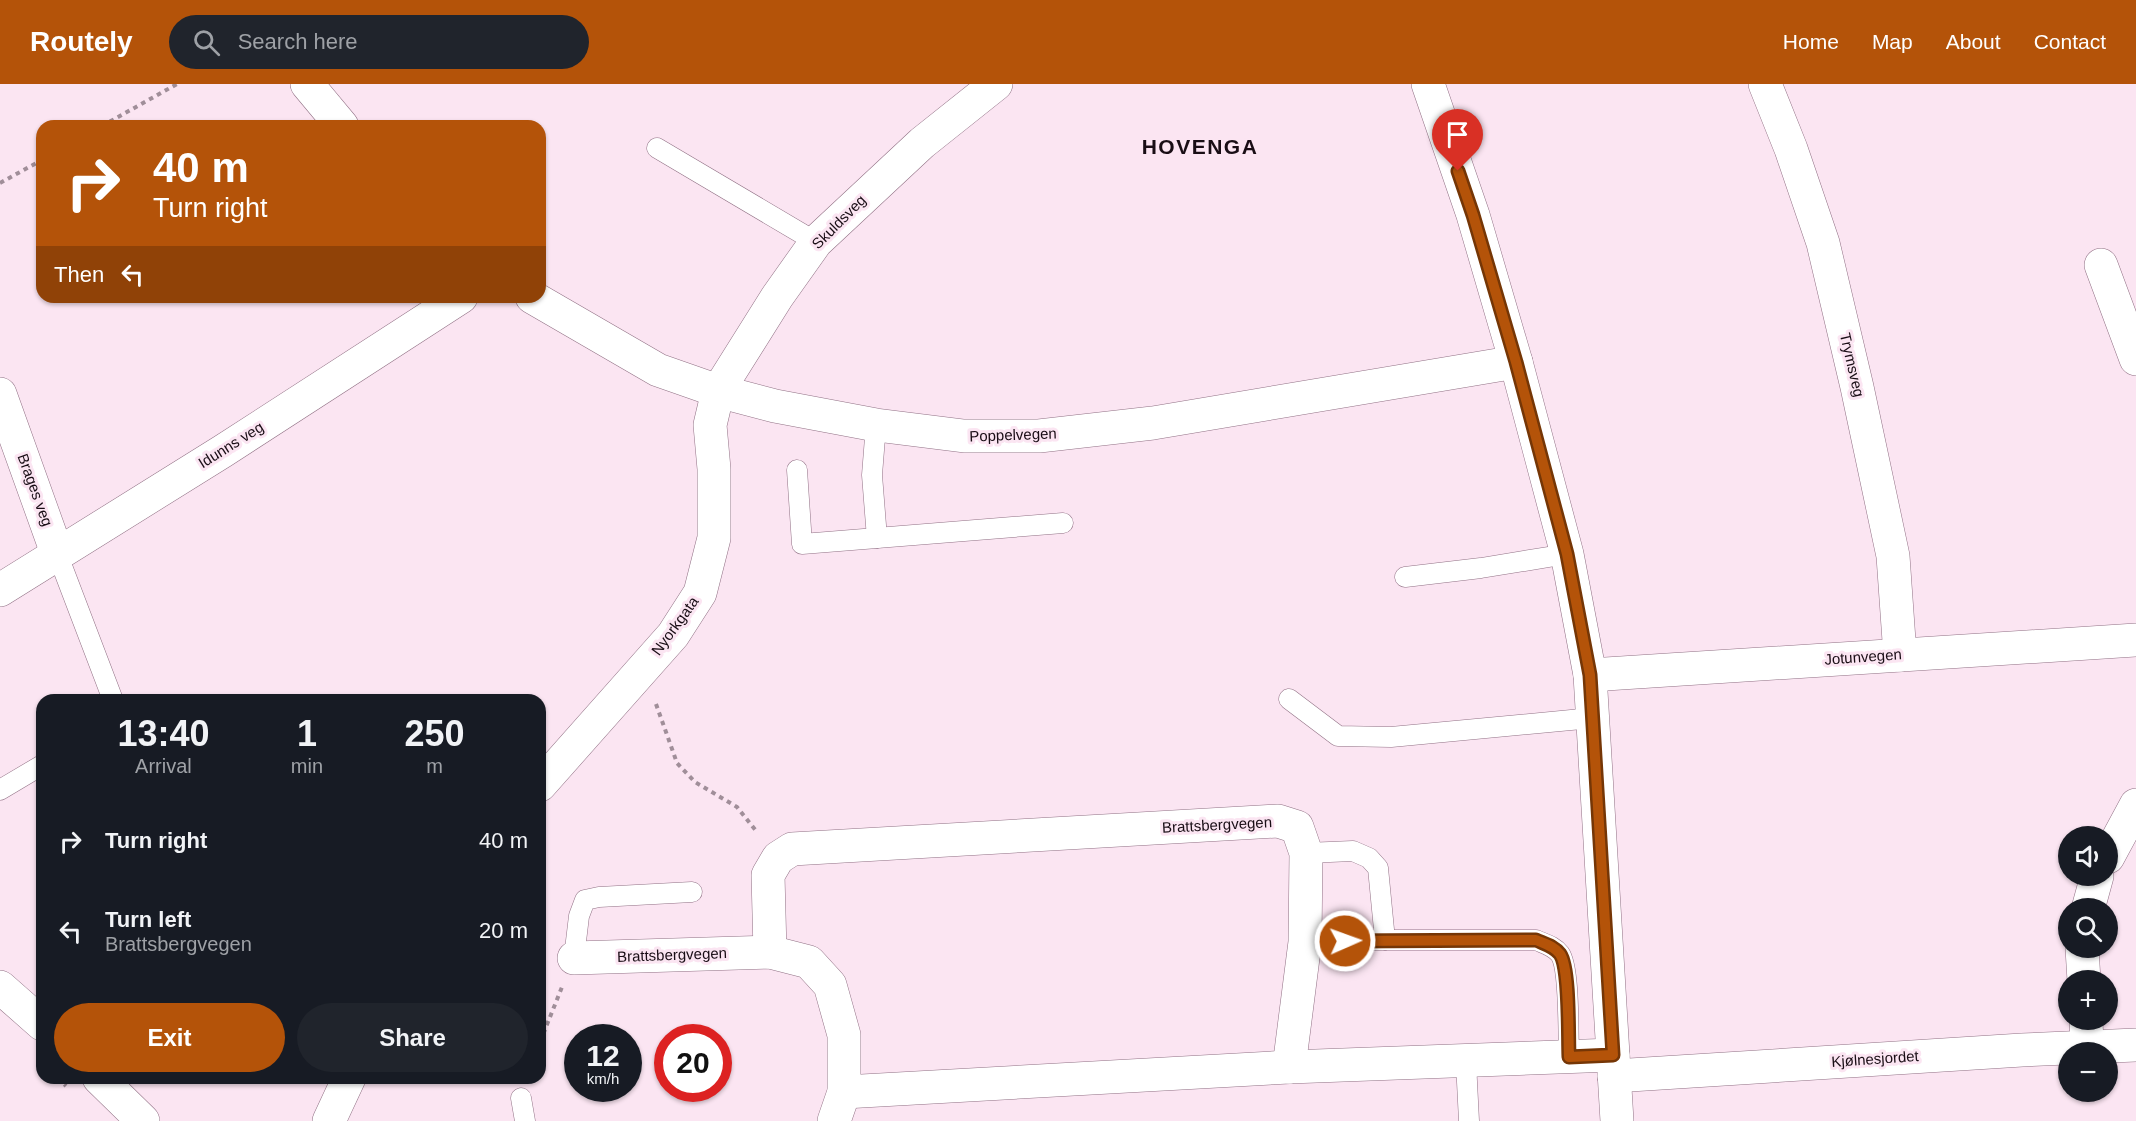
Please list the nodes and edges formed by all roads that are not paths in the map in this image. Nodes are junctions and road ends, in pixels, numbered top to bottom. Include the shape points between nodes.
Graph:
1 (308, 84) edge
2 (996, 84) edge
3 (1428, 84) edge
4 (1765, 84) edge
5 (337, 120) edge
6 (657, 148) dead end
7 (816, 242) junction
8 (2102, 265) dead end
9 (452, 303) edge
10 (542, 303) edge
11 (2136, 359) edge
12 (1516, 362) junction
13 (718, 391) junction
14 (0, 394) edge
15 (876, 425) junction
16 (797, 470) dead end
17 (1063, 523) dead end
18 (876, 538) junction
19 (57, 553) junction
20 (1567, 554) junction
21 (1406, 576) dead end
22 (0, 590) edge
23 (2136, 640) edge
24 (1900, 655) junction
25 (1590, 675) junction
26 (111, 694) edge
27 (1288, 699) dead end
28 (1592, 718) junction
29 (36, 769) edge
30 (546, 778) edge
31 (0, 790) edge
32 (2136, 805) edge
33 (2118, 838) edge
34 (1306, 853) junction
35 (692, 892) dead end
36 (1385, 940) junction
37 (1305, 942) junction
38 (770, 952) junction
39 (574, 958) joint
40 (0, 987) edge
41 (36, 1019) edge
42 (2086, 1034) edge
43 (2136, 1045) edge
44 (1569, 1057) junction
45 (1466, 1062) junction
46 (1613, 1066) junction
47 (1289, 1067) junction
48 (105, 1084) edge
49 (346, 1084) edge
50 (521, 1098) dead end
51 (839, 1107) edge
52 (143, 1121) edge
53 (329, 1121) edge
54 (525, 1121) edge
55 (1469, 1121) edge
56 (1617, 1121) edge

1 - 5 street
2 - 7 street, Skuldsveg via 922,143
3 - 12 street via 1473,215
4 - 24 street, Trymsveg via 1823,243 1893,556
6 - 7 lane
7 - 13 street, Skuldsveg
8 - 11 street
9 - 19 street, Idunns veg
10 - 13 street, Poppelvegen via 658,370
12 - 15 street, Poppelvegen via 1153,423 1039,436 964,436
12 - 20 street
13 - 15 street, Poppelvegen
13 - 30 street, Nyorkgata via 710,425 714,538 700,593 673,635
14 - 19 street, Brages veg
15 - 18 lane via 872,475
16 - 18 lane via 802,544
17 - 18 lane
19 - 22 street, Idunns veg
19 - 26 lane
20 - 21 lane
20 - 25 street
23 - 24 street, Jotunvegen
24 - 25 street, Jotunvegen
25 - 28 street
27 - 28 lane via 1338,736 1391,737
28 - 46 street
29 - 31 lane
32 - 33 street
34 - 36 lane via 1353,851 1369,858 1378,868
34 - 37 street, Brattsbergvegen
34 - 38 street, Brattsbergvegen via 1298,827 1278,821 792,849 778,858 768,875
35 - 39 lane via 585,900
36 - 37 lane
36 - 44 lane via 1536,940 1554,948 1562,956 1565,972
37 - 47 street, Brattsbergvegen
38 - 39 street, Brattsbergvegen
38 - 51 street, Brattsbergvegen via 809,962 830,985 844,1035
40 - 41 street
42 - 43 street, Kjølnesjordet
42 - 46 street, Kjølnesjordet via 2022,1050
44 - 45 street
44 - 46 street
45 - 47 street
45 - 55 lane
46 - 56 street
47 - 51 street
48 - 52 street
49 - 53 street
50 - 54 lane

